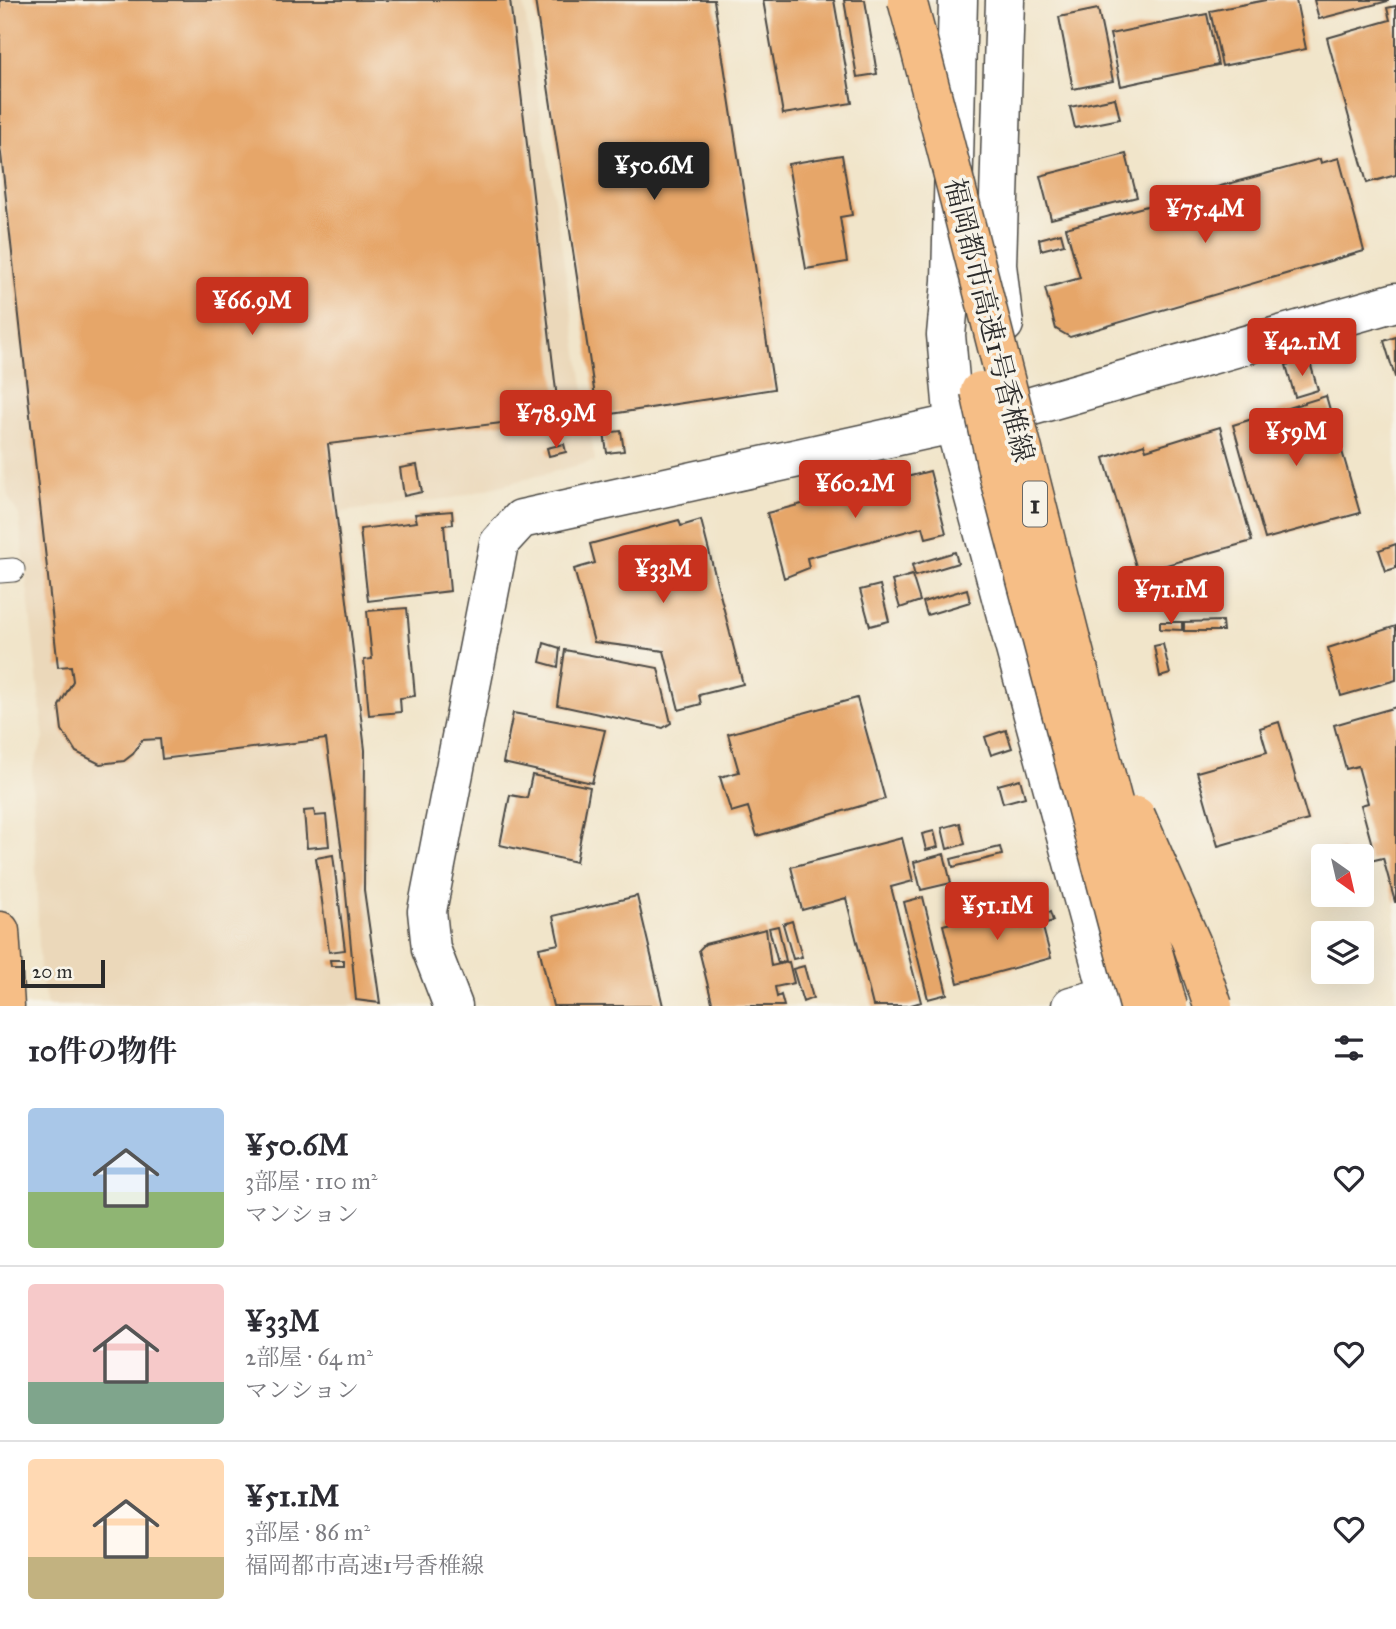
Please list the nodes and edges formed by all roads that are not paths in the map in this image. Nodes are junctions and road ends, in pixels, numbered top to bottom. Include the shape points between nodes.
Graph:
1 (891, 0) edge
2 (907, 0) edge
3 (919, 0) edge
4 (958, 0) edge
5 (1005, 0) edge
6 (962, 170) dead end
7 (1396, 302) edge
8 (1020, 403) junction
9 (954, 424) junction
10 (1066, 595) dead end
11 (0, 931) edge
12 (1177, 999) edge
13 (1120, 1003) edge
14 (5, 1006) edge
15 (453, 1006) edge
16 (1071, 1006) edge
17 (1213, 1006) edge

1 - 13 highway, bridge via 894,31
2 - 12 highway, 福岡都市高速1号香椎線 / 1, bridge
3 - 6 highway, 福岡都市高速1号香椎線
4 - 9 street via 946,335
5 - 8 street via 997,265
7 - 8 street
8 - 9 street
8 - 10 highway, 福岡都市高速1号香椎線 / 1, bridge
8 - 12 street
9 - 13 street
9 - 15 street via 521,519 499,543 428,911 431,949
11 - 14 highway
12 - 13 street
12 - 17 highway, bridge via 1108,753 1192,944
13 - 16 street

